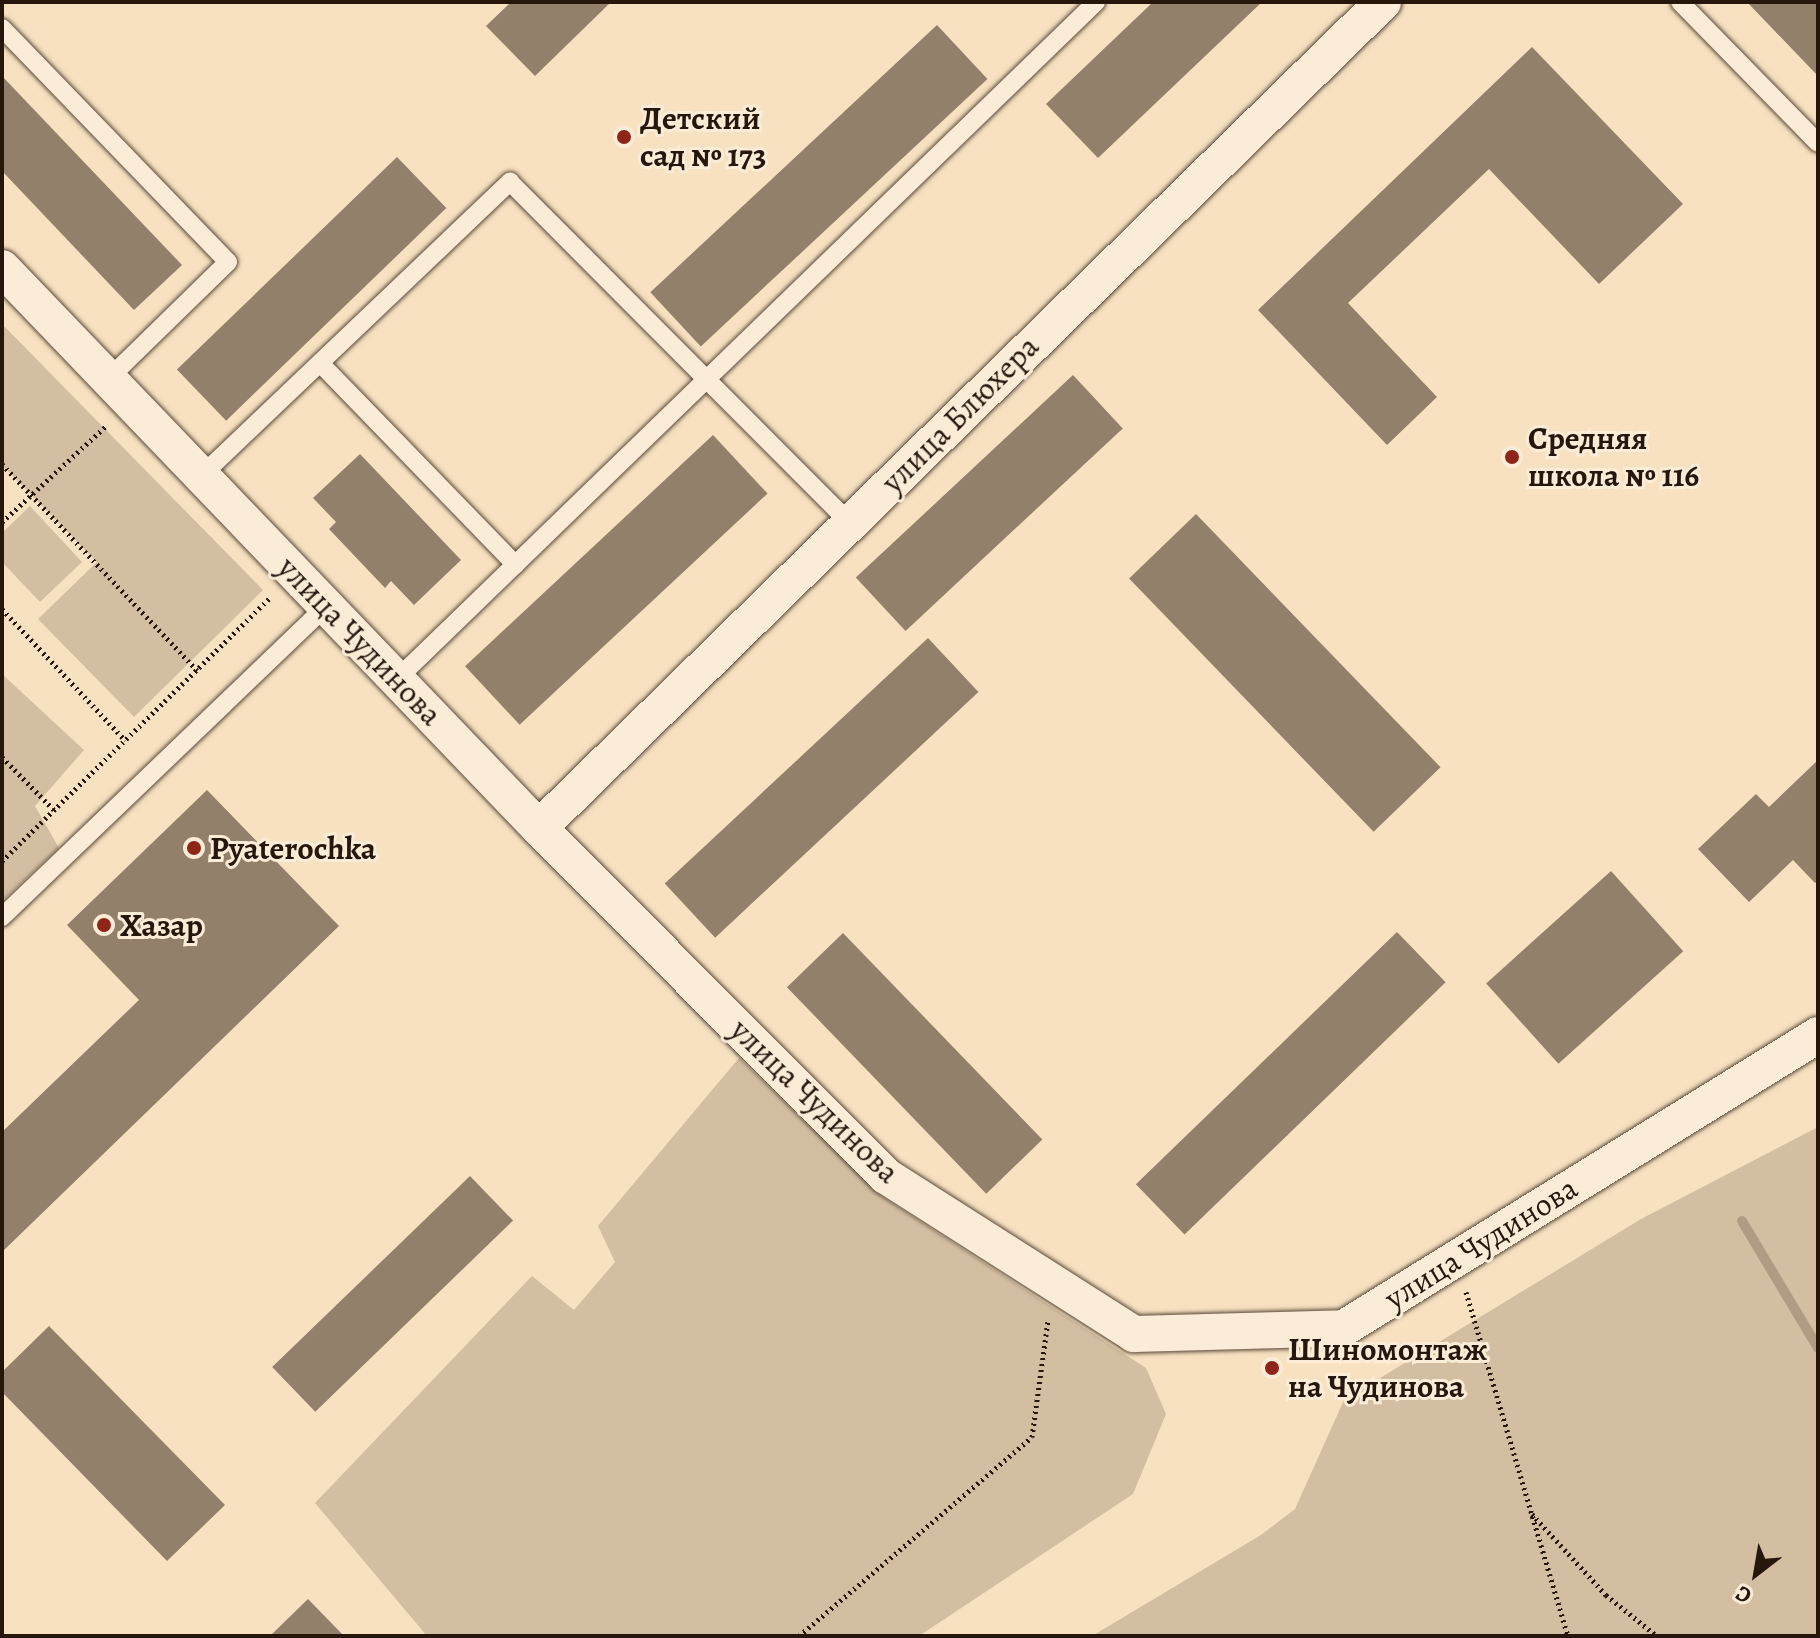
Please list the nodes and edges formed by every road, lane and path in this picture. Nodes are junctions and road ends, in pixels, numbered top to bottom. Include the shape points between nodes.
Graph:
1 (1096, 2) edge
2 (1383, 2) edge
3 (1680, 2) edge
4 (2, 28) edge
5 (1818, 143) edge
6 (2, 268) edge
7 (320, 363) junction
8 (108, 379) junction
9 (707, 379) junction
10 (114, 418) dead end
11 (2, 464) edge
12 (201, 476) junction
13 (31, 494) junction
14 (2, 522) edge
15 (850, 523) junction
16 (516, 565) junction
17 (279, 590) dead end
18 (326, 606) junction
19 (2, 609) edge
20 (197, 670) junction
21 (397, 679) junction
22 (125, 740) junction
23 (2, 757) edge
24 (54, 810) junction
25 (539, 828) junction
26 (2, 860) edge
27 (2, 917) edge
28 (1818, 1035) edge
29 (1053, 1283) junction
30 (1471, 1308) dead end
31 (1529, 1511) junction
32 (799, 1636) edge
33 (1568, 1636) edge
34 (1657, 1636) edge

1 - 9 lane
2 - 15 street, улица Блюхера
3 - 5 lane
4 - 8 lane via 228,262
6 - 8 street, улица Чудинова
7 - 9 lane via 510,182
7 - 12 lane
7 - 16 lane
8 - 12 street, улица Чудинова
9 - 15 lane
9 - 16 lane
10 - 13 path
11 - 13 path
12 - 18 street, улица Чудинова
13 - 14 path
13 - 20 path
15 - 25 street, улица Блюхера
16 - 21 lane
17 - 20 path
18 - 21 street, улица Чудинова
18 - 27 lane
19 - 22 path
20 - 22 path
21 - 25 street, улица Чудинова
22 - 24 path
23 - 24 path
24 - 26 path
25 - 29 street, улица Чудинова via 886,1176
28 - 29 street, улица Чудинова via 1344,1328 1134,1334
29 - 32 path via 1032,1437
30 - 31 path
31 - 33 path
31 - 34 path via 1606,1595

